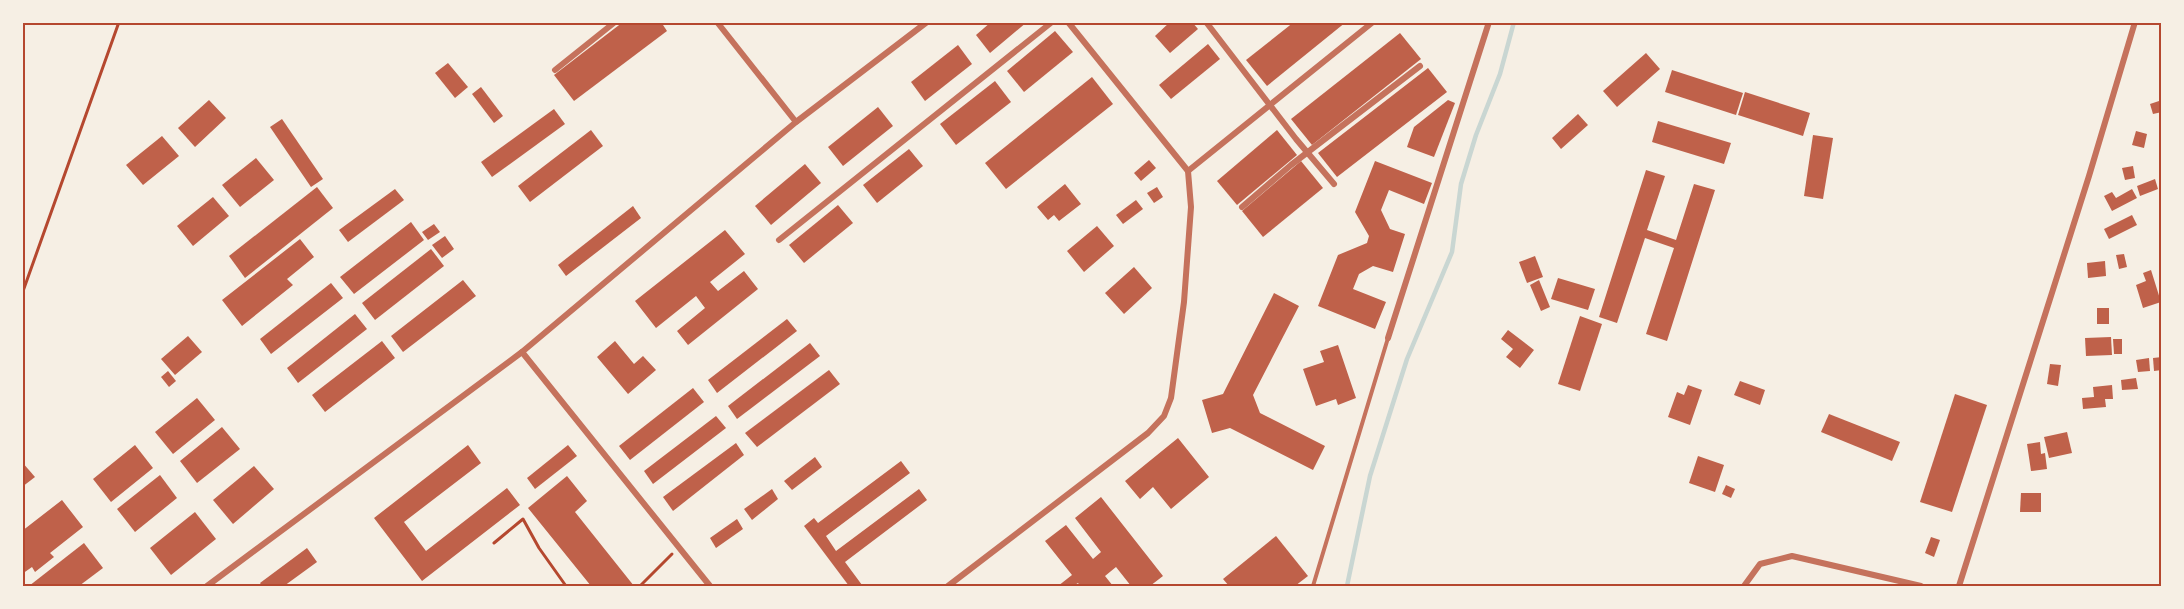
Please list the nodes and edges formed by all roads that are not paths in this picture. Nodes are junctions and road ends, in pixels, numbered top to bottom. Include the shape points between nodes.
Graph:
1 (615, 22) edge
2 (717, 22) edge
3 (927, 22) edge
4 (1052, 22) edge
5 (1068, 22) edge
6 (1206, 22) edge
7 (1373, 22) edge
8 (1489, 22) edge
9 (2135, 22) edge
10 (1420, 66) dead end
11 (555, 70) dead end
12 (1269, 105) junction
13 (796, 122) junction
14 (1308, 154) junction
15 (1188, 171) junction
16 (1334, 184) dead end
17 (1242, 207) dead end
18 (778, 240) dead end
19 (1388, 338) joint
20 (522, 352) junction
21 (207, 586) edge
22 (710, 586) edge
23 (948, 586) edge
24 (1313, 586) edge
25 (1744, 586) edge
26 (1921, 586) edge
27 (1959, 586) edge

1 - 11 street
2 - 13 street
3 - 13 street
4 - 18 street
5 - 15 street
6 - 12 street
7 - 12 street
8 - 19 street
9 - 27 street
10 - 14 street
12 - 14 street
12 - 15 street
13 - 20 street
14 - 16 street
14 - 17 street
15 - 23 street via 1191,207 1184,302 1171,398 1164,416 1148,433
19 - 24 lane
20 - 21 street
20 - 22 street
25 - 26 street via 1760,564 1791,556

